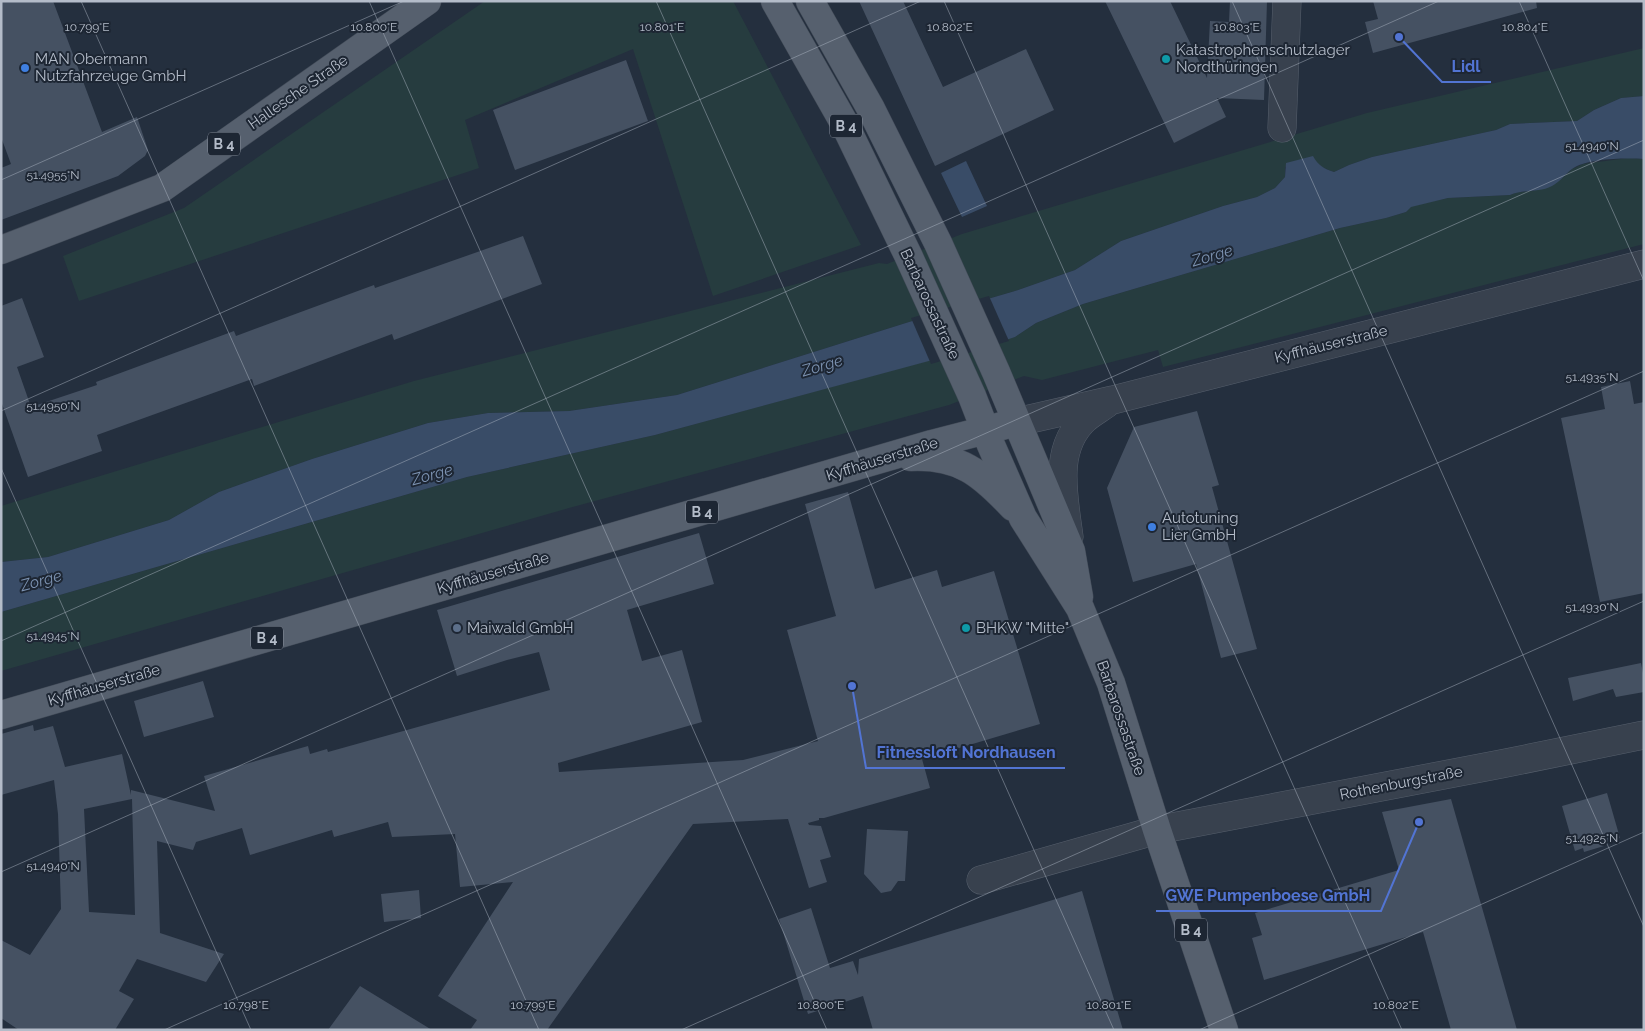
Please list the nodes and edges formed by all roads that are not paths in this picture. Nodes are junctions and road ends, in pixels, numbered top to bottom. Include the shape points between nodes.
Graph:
1 (428, 1) edge
2 (775, 1) edge
3 (810, 1) edge
4 (1287, 1) edge
5 (1282, 128) dead end
6 (1, 250) edge
7 (1644, 264) edge
8 (1113, 400) junction
9 (1017, 422) junction
10 (985, 430) junction
11 (872, 462) junction
12 (1023, 518) junction
13 (1071, 550) junction
14 (1080, 608) junction
15 (1, 714) edge
16 (1644, 734) edge
17 (1158, 830) junction
18 (981, 880) dead end
19 (1224, 1030) edge

1 - 6 main road, Hallesche Straße / B 4 via 162,188
2 - 10 main road, Barbarossastraße / B 4 via 843,121 908,255
3 - 9 main road, Barbarossastraße / B 4 via 871,109 938,243
4 - 5 street
7 - 8 street, Kyffhäuserstraße
8 - 9 street, Kyffhäuserstraße
8 - 13 street, Barbarossastraße via 1078,426 1064,458 1062,484
9 - 10 main road, Kyffhäuserstraße
9 - 13 main road, Barbarossastraße / B 4
10 - 11 main road, Kyffhäuserstraße
10 - 12 main road, Barbarossastraße / B 4
11 - 12 main road, B 4 via 922,456 959,463 995,488
11 - 15 main road, Kyffhäuserstraße / B 4
12 - 14 main road, Barbarossastraße / B 4
13 - 14 main road, Barbarossastraße / B 4
14 - 17 main road, Barbarossastraße / B 4 via 1111,683
16 - 17 street, Rothenburgstraße
17 - 18 street
17 - 19 main road, Barbarossastraße / B 4

